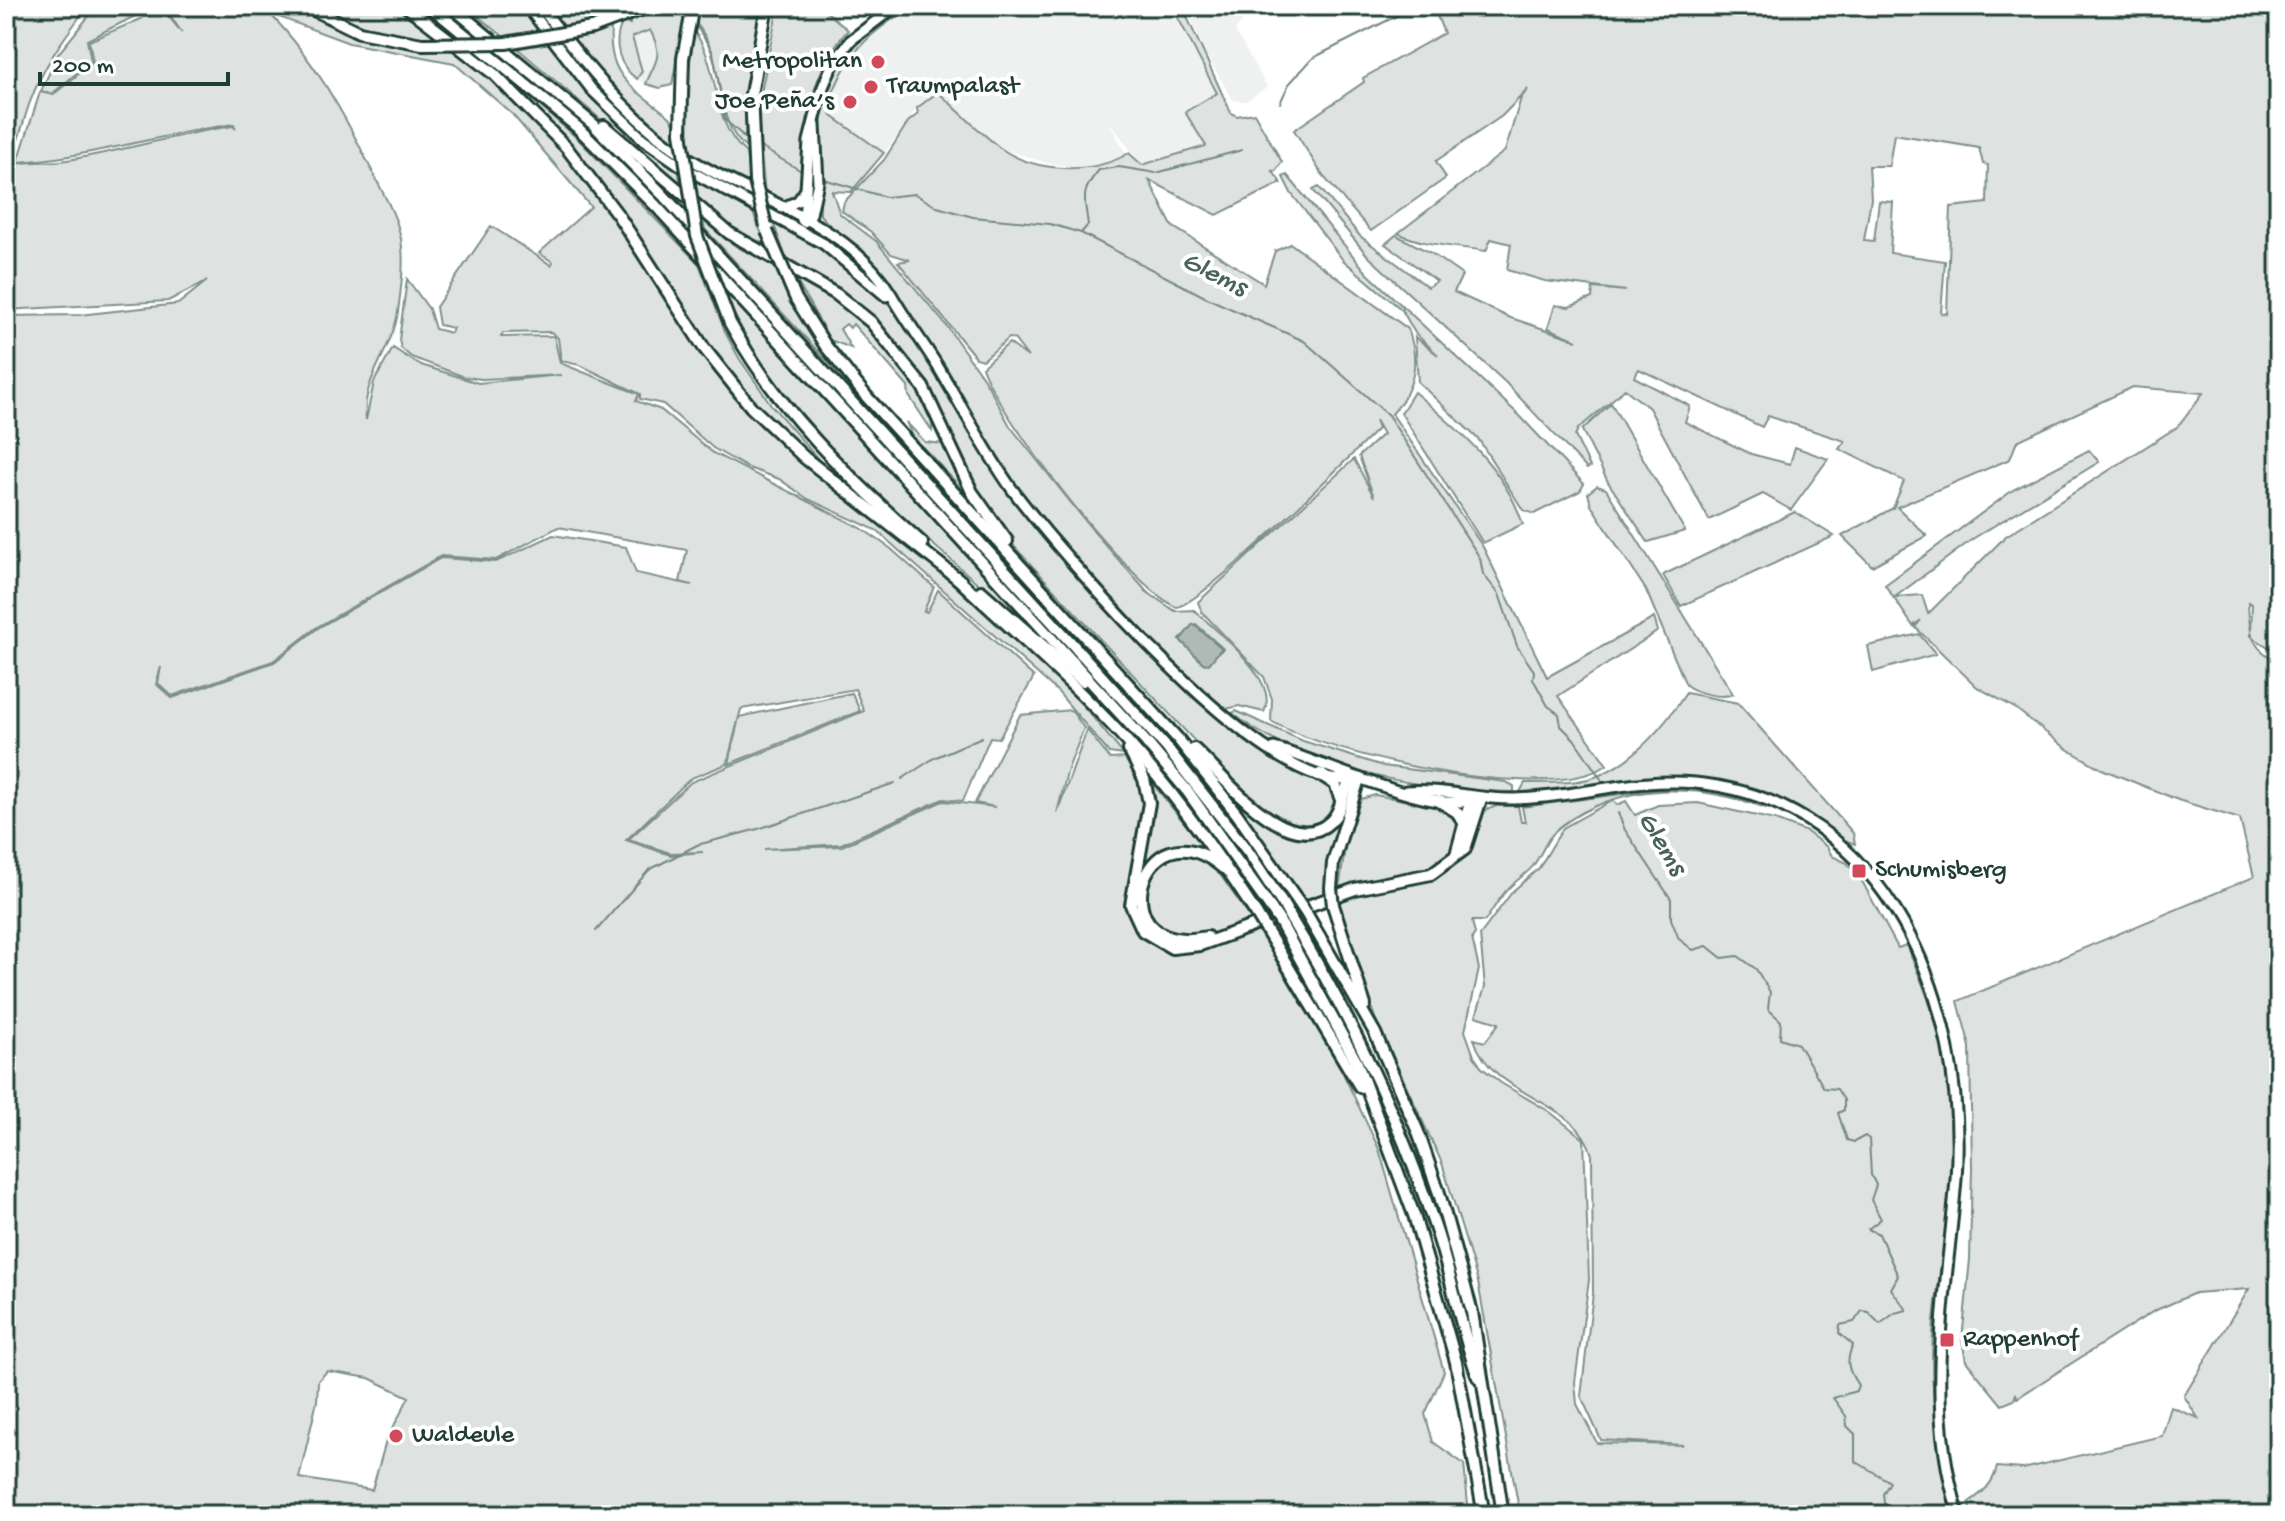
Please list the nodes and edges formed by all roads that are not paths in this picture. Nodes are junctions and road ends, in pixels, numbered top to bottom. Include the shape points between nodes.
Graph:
1 (306, 6) edge
2 (406, 6) edge
3 (430, 6) edge
4 (451, 6) edge
5 (527, 6) edge
6 (540, 6) edge
7 (693, 6) edge
8 (767, 6) edge
9 (896, 6) edge
10 (649, 7) edge
11 (557, 93) junction
12 (813, 187) junction
13 (814, 207) junction
14 (782, 208) junction
15 (803, 219) junction
16 (784, 221) junction
17 (811, 236) junction
18 (835, 238) junction
19 (897, 306) junction
20 (938, 559) junction
21 (961, 581) junction
22 (1041, 586) junction
23 (1165, 724) junction
24 (1132, 727) junction
25 (1117, 732) junction
26 (1269, 747) junction
27 (1320, 774) junction
28 (1356, 779) junction
29 (1406, 791) junction
30 (1476, 799) junction
31 (1341, 801) junction
32 (1439, 801) junction
33 (1465, 824) junction
34 (1449, 863) junction
35 (1233, 877) junction
36 (1286, 920) junction
37 (1221, 935) junction
38 (1375, 1033) junction
39 (1372, 1106) junction
40 (1482, 1387) junction
41 (1484, 1515) edge
42 (1503, 1515) edge
43 (1959, 1515) edge

1 - 10 highway, bridge via 359,32 422,44 506,43 592,28
2 - 21 highway via 494,74 566,147 618,215 704,348 751,407 829,478
3 - 24 highway via 577,127 657,207
4 - 11 highway
5 - 16 main road via 592,90 643,139 683,167
6 - 14 main road via 602,83 648,128 693,161
7 - 20 highway, bridge via 681,132 697,236 730,323 757,371 800,425
8 - 22 highway, bridge via 750,109 754,176 766,229 796,299 866,396
9 - 12 main road via 865,26 833,63 809,141
11 - 22 highway via 581,106 729,233 836,294 871,322 912,370 972,492
11 - 36 highway, bridge via 663,195 1128,703 1219,813 1284,906
12 - 13 main road
12 - 14 main road
12 - 15 main road
13 - 15 main road
13 - 18 main road
14 - 15 main road
15 - 16 main road
15 - 17 main road
15 - 18 main road
16 - 17 main road
17 - 19 main road via 847,260
18 - 19 main road via 868,268
19 - 26 main road via 1004,477 1039,523 1169,666 1211,706
20 - 21 highway
20 - 24 highway via 1036,638
21 - 25 highway
22 - 23 highway
23 - 31 highway via 1289,831 1321,828 1332,820
23 - 38 highway, bridge via 1298,901
24 - 36 highway, bridge via 1188,792 1272,910
25 - 35 highway
25 - 37 highway via 1139,767 1149,803 1132,884 1137,921 1154,940 1172,948 1194,947
26 - 27 main road
26 - 28 main road
27 - 28 main road
27 - 31 highway via 1335,784
28 - 29 main road
28 - 31 highway via 1345,786
28 - 38 highway, bridge via 1331,888
29 - 30 main road
29 - 32 main road
30 - 32 main road
30 - 33 highway
30 - 34 highway via 1471,839
30 - 43 main road via 1570,795 1674,781 1728,788 1772,802 1819,827 1881,889 1914,944 1940,1011 1956,1088 1956,1178 1939,1357 1944,1437
32 - 33 highway
33 - 34 highway
34 - 37 highway via 1423,878 1355,889
35 - 37 highway via 1203,853 1176,850 1153,863 1140,887 1143,912 1161,934 1187,940
35 - 39 highway, bridge
36 - 39 highway
36 - 40 highway via 1345,1012 1397,1124 1437,1232
38 - 40 highway via 1445,1212 1470,1303
39 - 41 highway via 1436,1285
40 - 42 highway

